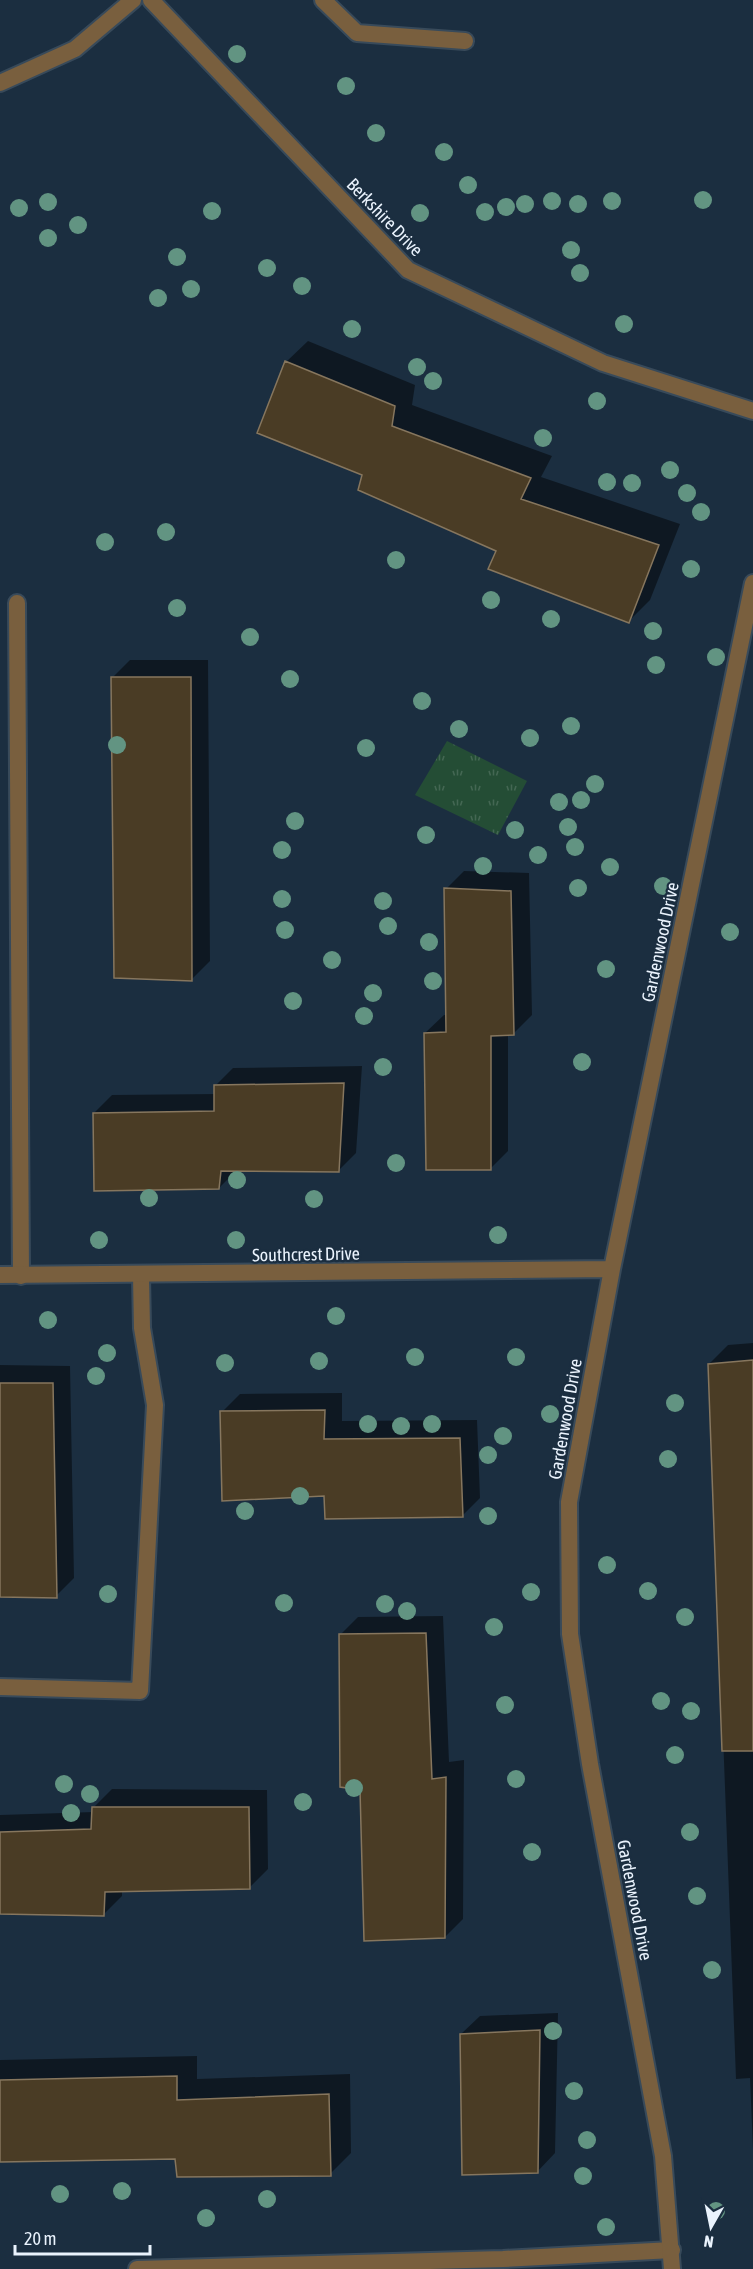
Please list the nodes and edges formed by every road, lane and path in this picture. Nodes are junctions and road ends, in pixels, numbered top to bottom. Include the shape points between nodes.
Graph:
1 (132, 0) edge
2 (151, 0) edge
3 (323, 0) edge
4 (465, 41) dead end
5 (0, 83) edge
6 (753, 411) edge
7 (753, 583) edge
8 (16, 603) dead end
9 (612, 1269) junction
10 (0, 1275) edge
11 (21, 1275) junction
12 (141, 1276) junction
13 (0, 1687) edge
14 (672, 2250) junction
15 (137, 2269) edge
16 (672, 2269) edge

1 - 5 street via 75,49
2 - 6 street, Berkshire Drive via 408,270 603,363
3 - 4 street via 357,33
7 - 9 street, Gardenwood Drive
8 - 11 street
9 - 12 street, Southcrest Drive
9 - 14 street, Gardenwood Drive via 569,1502 570,1634 590,1764 663,2156
10 - 11 street, Southcrest Drive
11 - 12 street, Southcrest Drive
12 - 13 street via 142,1328 156,1405 140,1691
14 - 15 street
14 - 16 street, Gardenwood Drive

